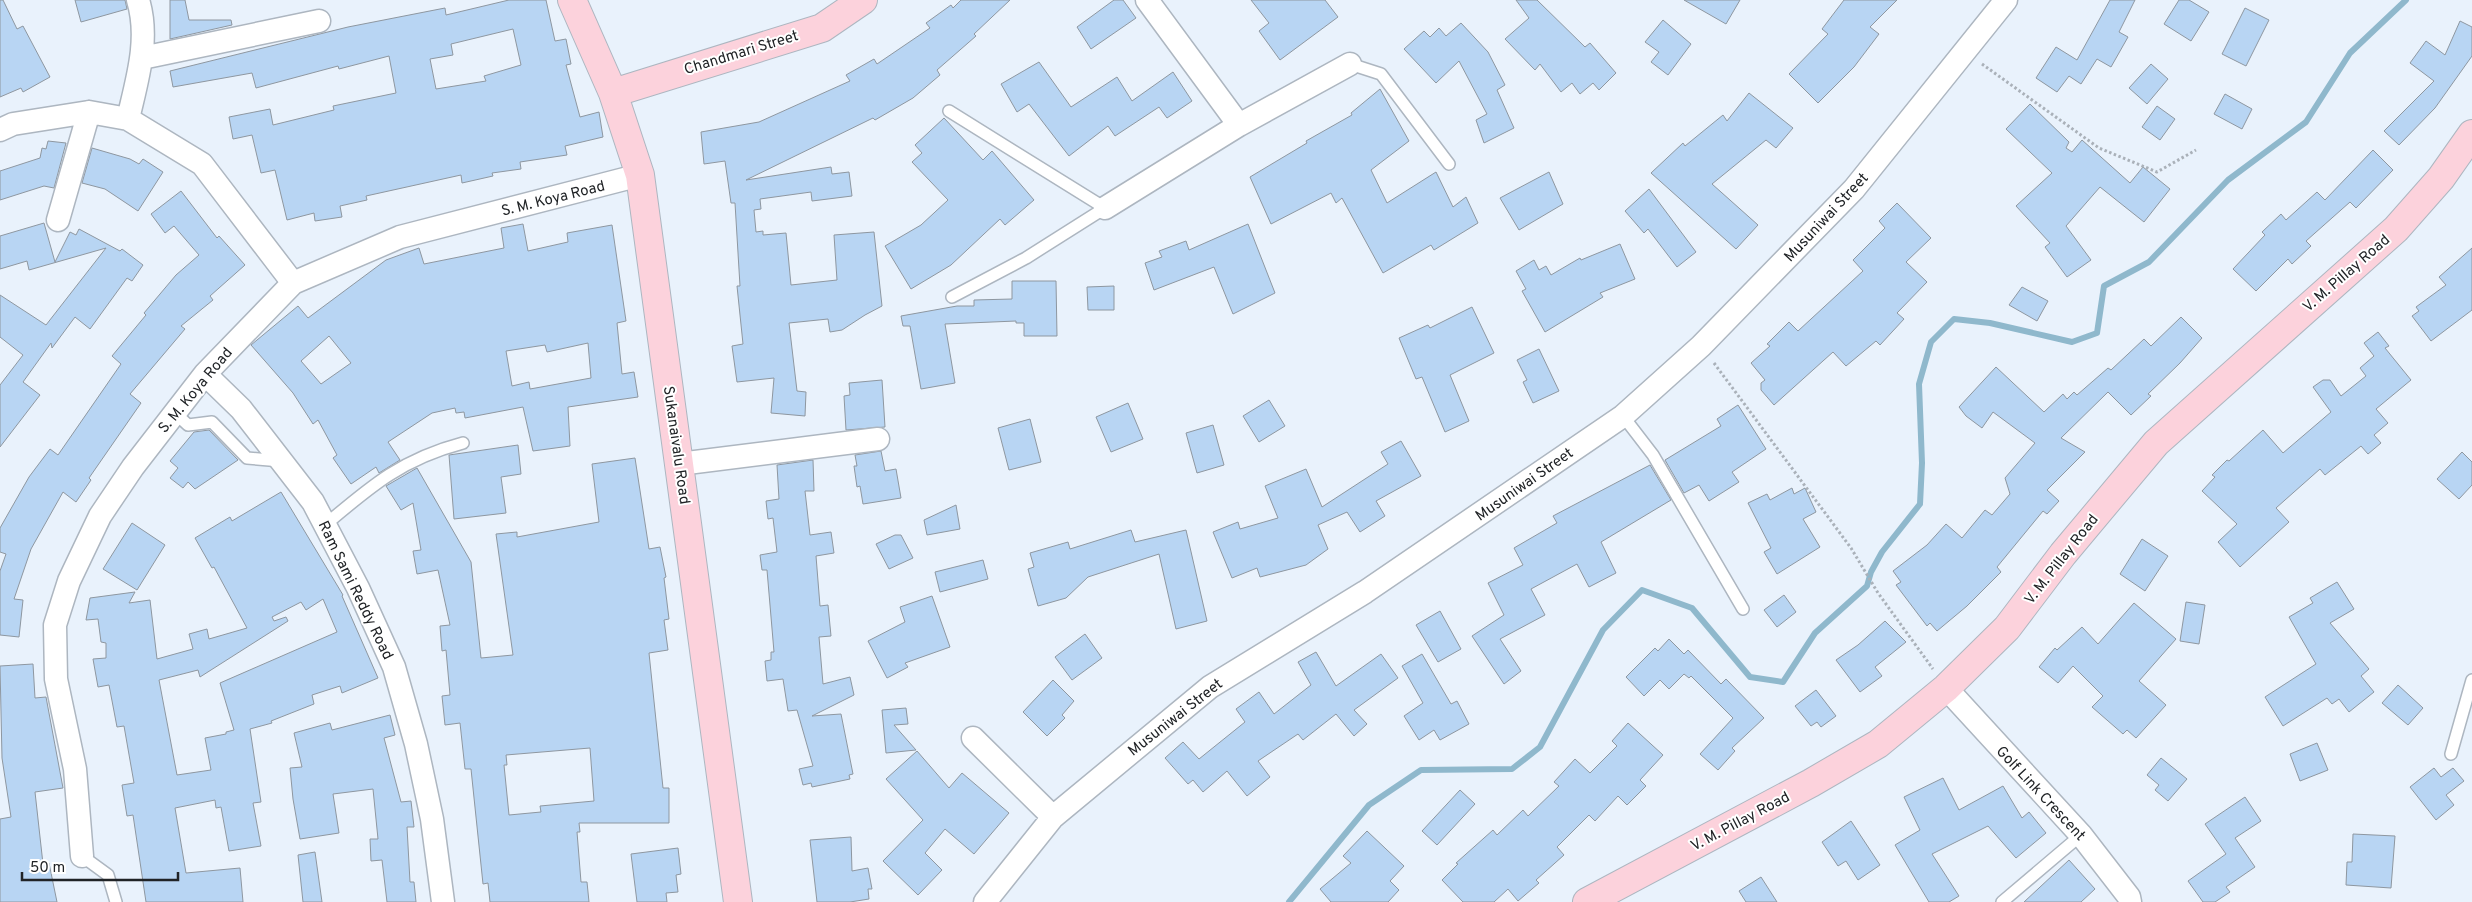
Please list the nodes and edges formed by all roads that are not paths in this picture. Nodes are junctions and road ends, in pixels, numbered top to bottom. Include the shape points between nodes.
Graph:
1 (138, 0) edge
2 (572, 0) edge
3 (863, 0) edge
4 (1147, 0) edge
5 (2006, 0) edge
6 (319, 21) dead end
7 (142, 58) junction
8 (1350, 64) joint
9 (613, 93) junction
10 (949, 111) dead end
11 (89, 112) junction
12 (128, 119) junction
13 (1239, 125) junction
14 (0, 130) edge
15 (2472, 134) edge
16 (1449, 164) dead end
17 (640, 175) junction
18 (1105, 208) junction
19 (58, 220) dead end
20 (293, 283) junction
21 (952, 297) dead end
22 (206, 374) junction
23 (175, 413) junction
24 (1622, 416) junction
25 (878, 439) dead end
26 (462, 443) dead end
27 (281, 461) junction
28 (679, 464) junction
29 (325, 525) junction
30 (1743, 609) dead end
31 (2472, 680) edge
32 (1946, 688) junction
33 (973, 738) dead end
34 (2451, 754) dead end
35 (1053, 817) junction
36 (2081, 835) junction
37 (82, 856) joint
38 (116, 902) edge
39 (443, 902) edge
40 (738, 902) edge
41 (985, 902) edge
42 (1587, 902) edge
43 (2002, 902) edge
44 (2130, 902) edge

1 - 7 street via 144,18
2 - 9 main road, Sukanaivalu Road
3 - 9 main road, Chandmari Street via 822,28
4 - 13 street
5 - 24 street, Musuniwai Street via 1854,189 1701,346
6 - 7 street
7 - 12 street
8 - 13 street
8 - 16 lane via 1381,74
9 - 17 main road, Sukanaivalu Road
10 - 18 lane
11 - 12 street
11 - 14 street via 13,124
11 - 19 street
12 - 20 street via 202,164
13 - 18 street
15 - 32 main road, V. M. Pillay Road via 2441,178 2396,229 2156,443 2063,554 2007,628
17 - 20 street, S. M. Koya Road via 400,237
17 - 28 main road, Sukanaivalu Road
18 - 21 lane via 1026,258
20 - 22 street, S. M. Koya Road
22 - 23 street, S. M. Koya Road
22 - 27 street, Ram Sami Reddy Road via 241,409
23 - 27 lane via 188,425 212,422 247,458
23 - 37 street, S. M. Koya Road via 100,516 69,581 55,625 56,679 74,769
24 - 30 lane via 1653,456
24 - 35 street, Musuniwai Street via 1365,592 1210,687
25 - 28 street
26 - 29 lane via 411,461 374,484
27 - 29 street, Ram Sami Reddy Road via 313,502
28 - 40 main road, Sukanaivalu Road
29 - 39 street, Ram Sami Reddy Road via 394,667 416,744 432,819
31 - 34 lane
32 - 36 street, Golf Link Crescent
32 - 42 main road, V. M. Pillay Road via 1878,744
33 - 35 street
35 - 41 street, Musuniwai Street
36 - 43 lane
36 - 44 street, Golf Link Crescent
37 - 38 lane via 108,875

